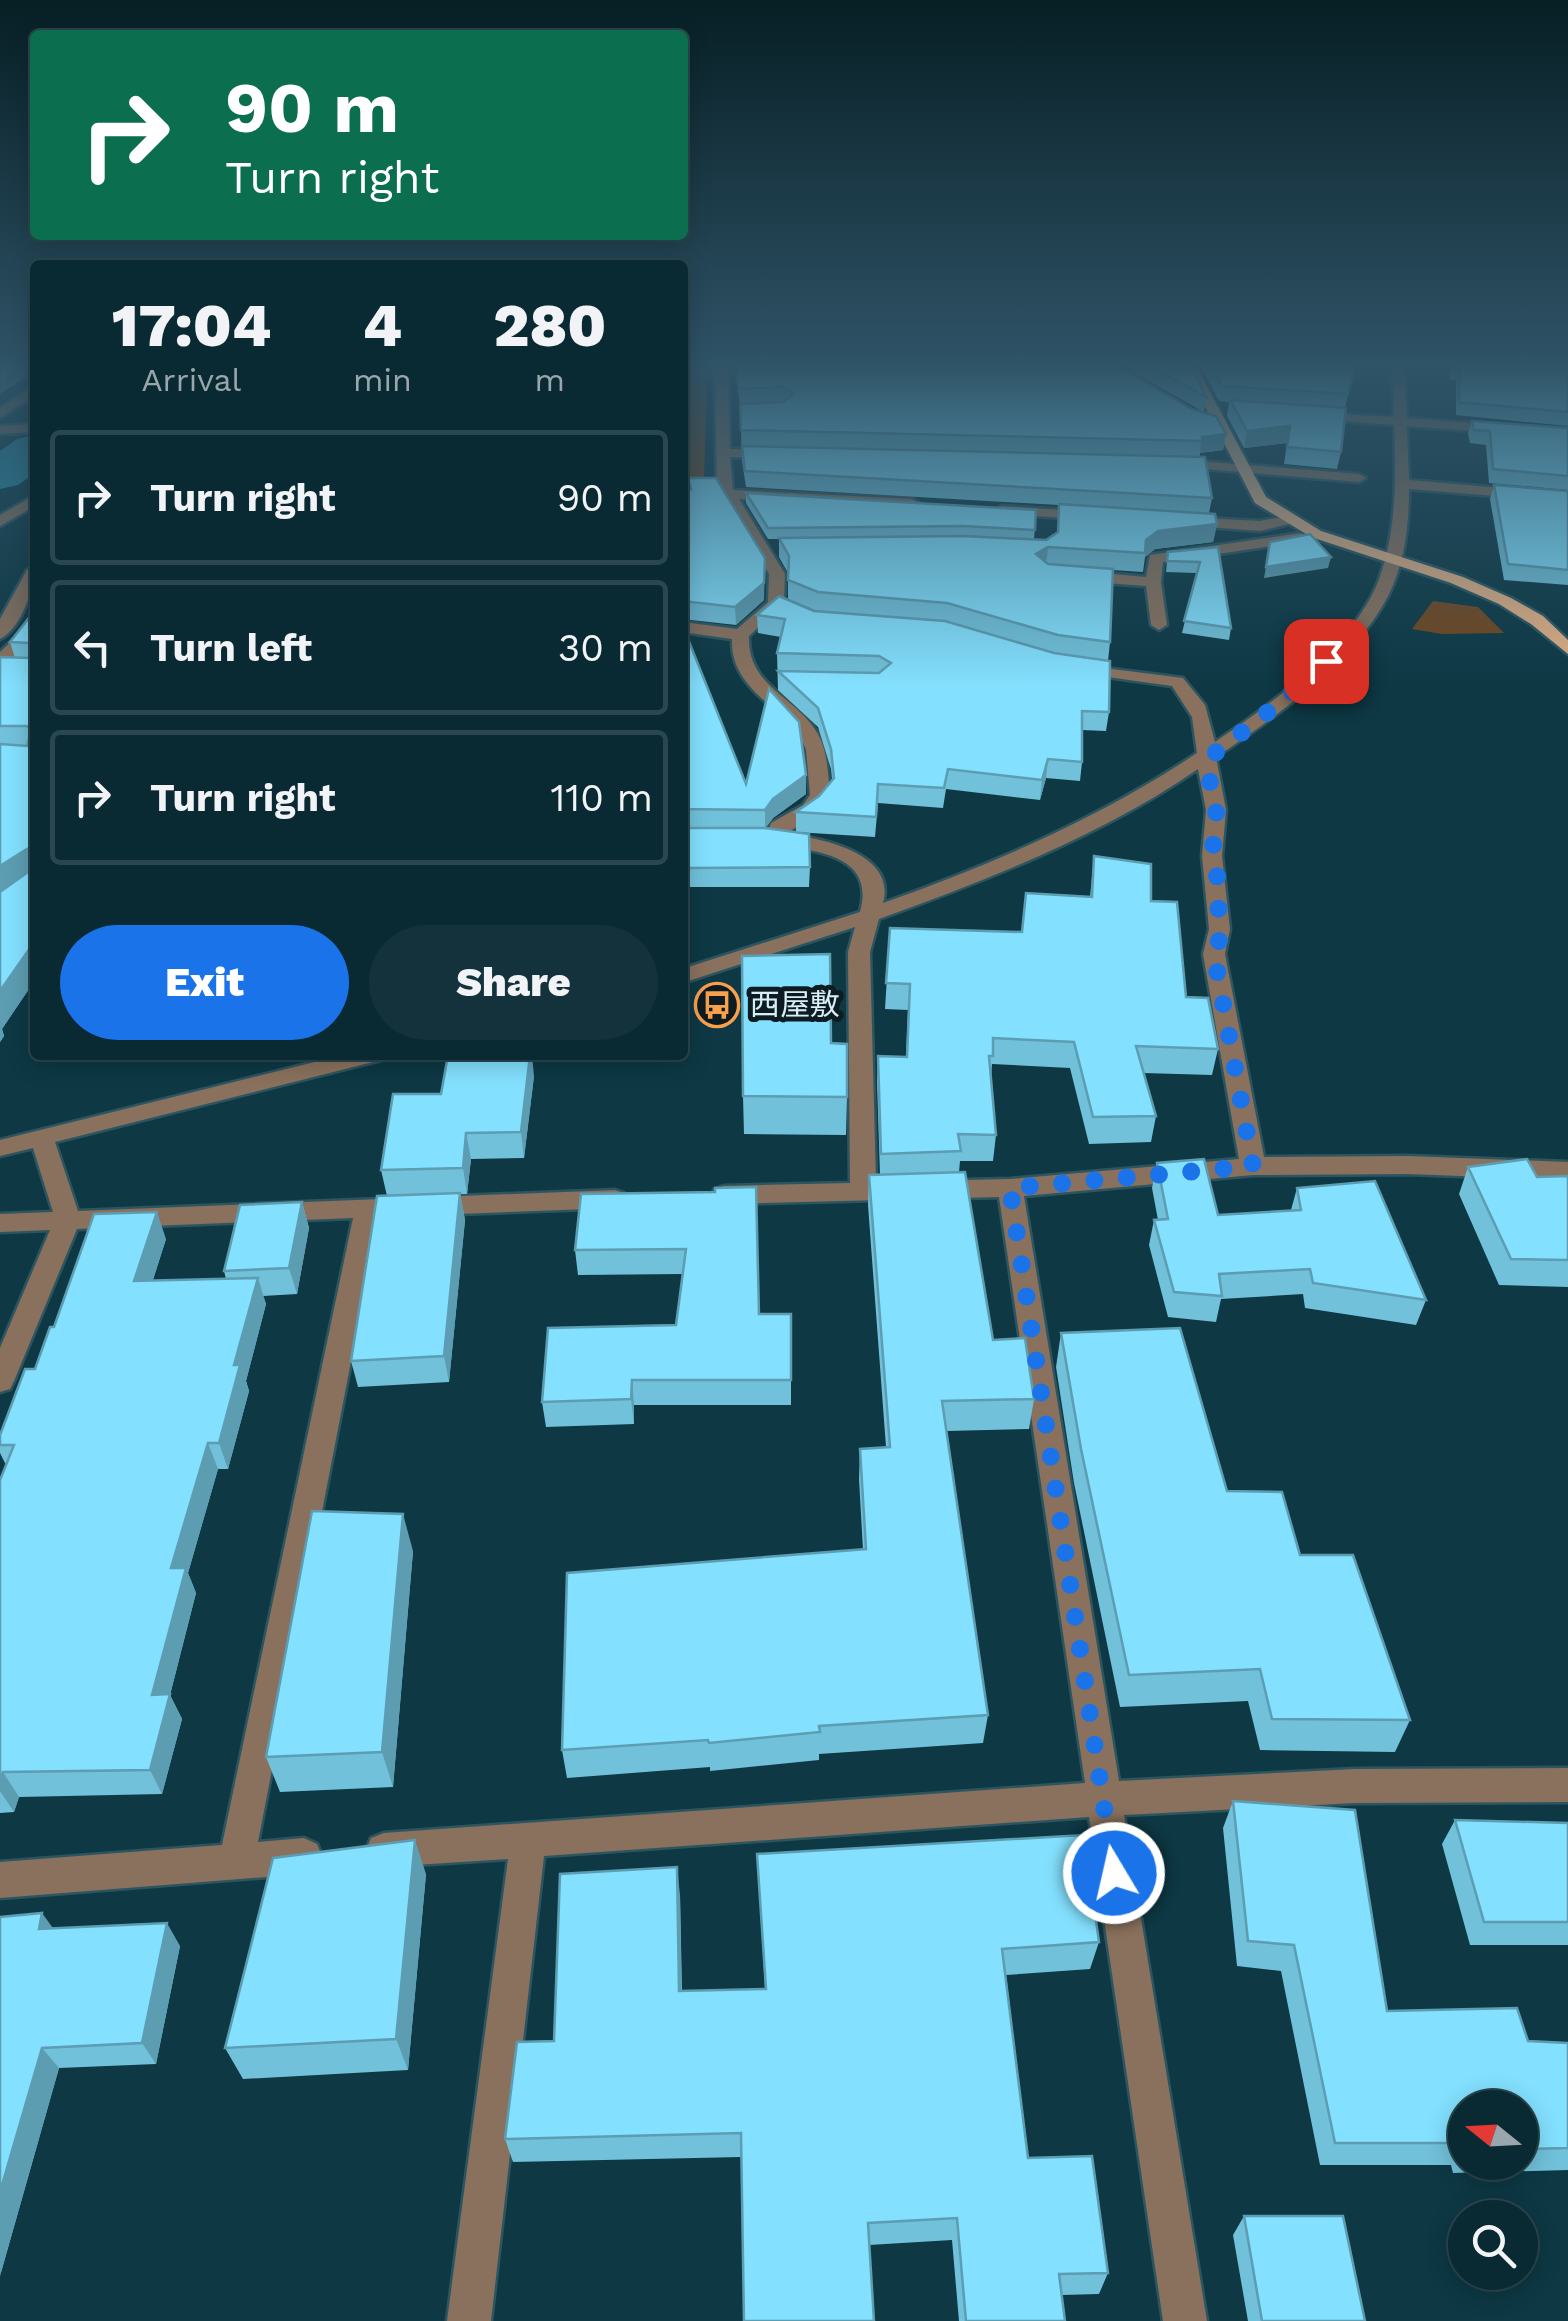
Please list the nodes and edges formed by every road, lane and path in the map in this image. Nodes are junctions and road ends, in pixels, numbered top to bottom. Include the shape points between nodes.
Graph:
1 (724, 470) edge
2 (1247, 470) edge
3 (1272, 470) edge
4 (1401, 470) edge
5 (1359, 478) dead end
6 (1402, 484) junction
7 (688, 487) edge
8 (726, 490) junction
9 (1568, 498) edge
10 (30, 502) edge
11 (934, 504) edge
12 (990, 509) edge
13 (1104, 517) edge
14 (1162, 520) edge
15 (1288, 520) junction
16 (0, 522) edge
17 (1316, 534) junction
18 (788, 547) edge
19 (761, 548) junction
20 (1393, 560) junction
21 (1064, 575) edge
22 (30, 579) edge
23 (1154, 582) junction
24 (776, 603) junction
25 (797, 612) edge
26 (1160, 625) dead end
27 (688, 628) edge
28 (30, 629) edge
29 (0, 634) edge
30 (741, 635) junction
31 (1568, 649) edge
32 (0, 662) edge
33 (1053, 663) edge
34 (0, 673) edge
35 (20, 673) edge
36 (754, 680) junction
37 (789, 681) edge
38 (1210, 757) junction
39 (867, 919) junction
40 (688, 974) edge
41 (352, 1060) edge
42 (42, 1139) junction
43 (0, 1148) edge
44 (1253, 1166) junction
45 (1568, 1171) edge
46 (1010, 1188) junction
47 (862, 1191) junction
48 (704, 1196) edge
49 (645, 1198) edge
50 (368, 1208) junction
51 (68, 1219) junction
52 (0, 1223) edge
53 (0, 1381) edge
54 (1568, 1784) edge
55 (1102, 1798) junction
56 (528, 1838) junction
57 (236, 1862) junction
58 (0, 1880) edge
59 (469, 2321) edge
60 (1185, 2321) edge

1 - 8 street
2 - 15 main road via 1260,500
3 - 5 street
4 - 6 street
6 - 9 street
6 - 20 street
7 - 8 street
8 - 11 street
8 - 19 street
10 - 16 street
12 - 13 street via 1047,522
14 - 15 street via 1260,526
15 - 17 main road
17 - 20 main road
17 - 23 street via 1162,555 1155,558
18 - 19 street
19 - 24 street via 777,574
20 - 31 main road via 1505,601
20 - 38 street via 1386,584 1348,640
21 - 23 street
22 - 29 street
23 - 26 street
24 - 25 street
24 - 30 street
27 - 30 street
28 - 32 street
30 - 36 street via 739,653
33 - 38 street via 1177,682 1206,727
34 - 35 street
36 - 37 street
36 - 39 street via 805,728 820,795 765,839 836,848 849,856 874,885
38 - 39 street via 1008,864
38 - 44 street via 1220,938 1214,954
39 - 40 street
39 - 47 street via 859,952
41 - 42 street
42 - 43 street
42 - 51 street
44 - 45 street
44 - 46 street
46 - 47 street
46 - 55 street
47 - 48 street
49 - 50 street
50 - 51 street
50 - 57 street
51 - 52 street
51 - 53 street
54 - 55 street
55 - 56 street
55 - 60 street
56 - 57 street
56 - 59 street
57 - 58 street

